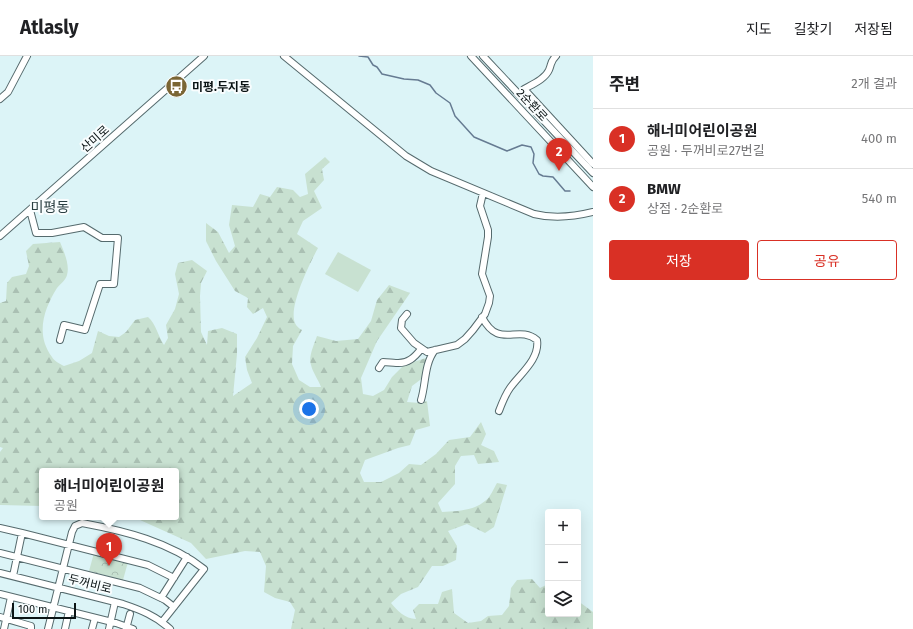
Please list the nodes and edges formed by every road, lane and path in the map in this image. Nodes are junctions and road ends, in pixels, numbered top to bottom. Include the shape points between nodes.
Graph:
1 (27, 56) edge
2 (204, 56) edge
3 (284, 56) edge
4 (470, 56) edge
5 (483, 56) edge
6 (556, 56) edge
7 (0, 99) edge
8 (593, 164) edge
9 (593, 173) edge
10 (593, 187) edge
11 (483, 193) junction
12 (30, 210) junction
13 (593, 212) edge
14 (0, 236) edge
15 (407, 314) dead end
16 (482, 317) junction
17 (60, 340) dead end
18 (421, 349) junction
19 (435, 350) junction
20 (379, 368) dead end
21 (421, 400) dead end
22 (499, 411) dead end
23 (0, 528) edge
24 (22, 533) junction
25 (69, 545) junction
26 (0, 553) edge
27 (18, 557) junction
28 (187, 557) junction
29 (63, 568) junction
30 (0, 573) edge
31 (14, 576) junction
32 (174, 578) junction
33 (58, 587) junction
34 (0, 594) edge
35 (11, 597) junction
36 (161, 598) junction
37 (115, 602) junction
38 (54, 607) junction
39 (174, 607) junction
40 (69, 611) junction
41 (130, 614) dead end
42 (3, 618) edge
43 (95, 618) junction
44 (111, 622) junction
45 (162, 622) junction
46 (129, 628) edge
47 (4, 629) edge
48 (30, 629) edge
49 (48, 629) edge
50 (65, 629) edge
51 (92, 629) edge
52 (109, 629) edge
53 (170, 629) edge

1 - 7 street via 8,92
2 - 12 street, 산미로
3 - 11 street via 412,161
4 - 10 street, 2순환로
5 - 9 street, 2순환로
6 - 8 street via 550,62 550,69 545,76 524,89
11 - 13 street via 540,216 562,217
11 - 16 street via 480,206 488,237 482,274 490,296
12 - 14 street, 산미로
12 - 17 street via 36,233 84,227 102,238 118,238 114,284 100,284 85,330 64,325
15 - 18 street via 402,320 401,328
16 - 19 street via 457,345
16 - 22 street via 486,325 497,335 526,335 538,343 530,365 510,388
18 - 19 street via 427,352
18 - 20 street via 410,360 397,364 383,362
19 - 21 street via 428,363
23 - 24 street
24 - 25 street
24 - 27 street
25 - 28 street via 75,526 82,523 151,540
25 - 29 street
25 - 32 street via 148,565
26 - 27 street
27 - 29 street
27 - 31 street
28 - 32 street
28 - 39 street via 204,569
29 - 33 street
29 - 36 street via 140,588
30 - 31 street, 두꺼비로
31 - 33 street, 두꺼비로
32 - 36 street
33 - 37 street, 두꺼비로
33 - 38 street
34 - 35 street
35 - 38 street
35 - 42 street
36 - 39 street
37 - 44 street
37 - 45 street, 두꺼비로 via 141,610
38 - 40 street
38 - 49 street
39 - 45 street
40 - 43 street
40 - 50 street
41 - 46 street
42 - 47 street
42 - 48 street via 31,626
43 - 44 street
43 - 51 street
44 - 46 street
44 - 52 street
45 - 53 street, 두꺼비로

